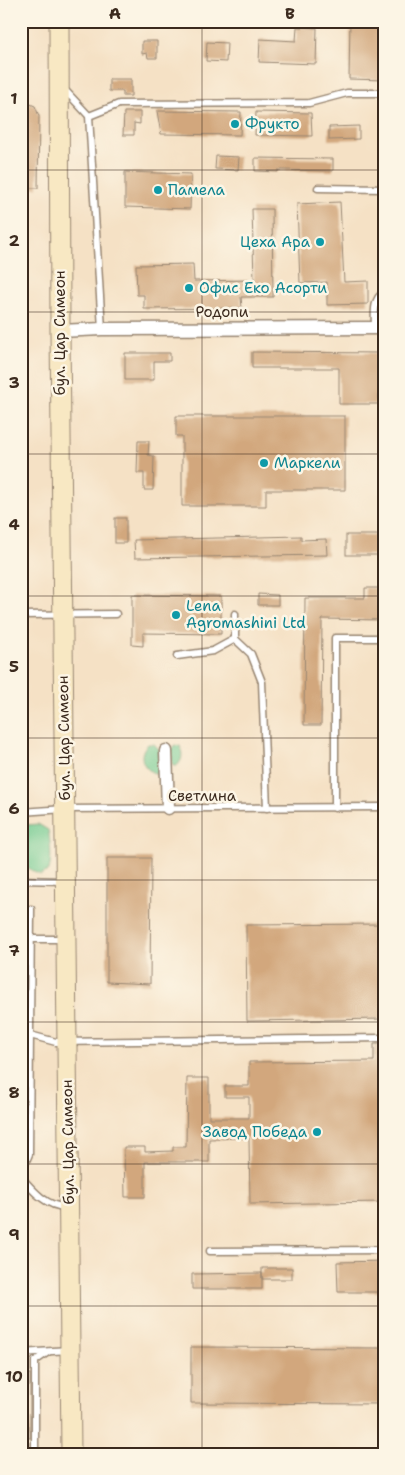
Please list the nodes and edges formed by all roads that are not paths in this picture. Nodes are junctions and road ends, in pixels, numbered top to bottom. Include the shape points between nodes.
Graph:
1 (59, 21) edge
2 (59, 84) junction
3 (384, 93) edge
4 (89, 116) junction
5 (318, 188) dead end
6 (384, 189) edge
7 (384, 292) edge
8 (379, 328) edge
9 (102, 329) junction
10 (60, 331) junction
11 (116, 614) dead end
12 (235, 614) dead end
13 (21, 615) edge
14 (63, 615) junction
15 (384, 638) edge
16 (235, 639) junction
17 (177, 656) dead end
18 (166, 751) dead end
19 (168, 808) junction
20 (267, 808) junction
21 (335, 808) junction
22 (384, 808) edge
23 (65, 809) junction
24 (21, 812) edge
25 (21, 880) edge
26 (66, 881) junction
27 (31, 909) dead end
28 (31, 939) junction
29 (66, 939) junction
30 (30, 1036) junction
31 (21, 1037) edge
32 (384, 1038) edge
33 (67, 1042) junction
34 (30, 1114) junction
35 (21, 1120) edge
36 (21, 1173) edge
37 (21, 1177) edge
38 (68, 1207) junction
39 (384, 1250) edge
40 (210, 1251) dead end
41 (70, 1350) junction
42 (48, 1352) junction
43 (21, 1353) edge
44 (35, 1454) edge
45 (71, 1454) edge

1 - 2 main road, бул. Цар Симеон
2 - 4 lane
2 - 10 main road, бул. Цар Симеон
3 - 4 lane via 347,93 309,103 119,104
4 - 9 lane
5 - 6 lane
7 - 8 lane via 378,296 375,307
8 - 9 street, Родопи
9 - 10 street, Родопи
10 - 14 main road, бул. Цар Симеон
11 - 14 lane
12 - 16 lane
13 - 14 lane
14 - 23 main road, бул. Цар Симеон
15 - 21 lane via 335,638
16 - 17 lane via 213,651
16 - 20 lane via 251,654 262,682
18 - 19 street
19 - 20 lane, Светлина
19 - 23 lane, Светлина
20 - 21 lane, Светлина
21 - 22 lane, Светлина
23 - 24 lane, Светлина
23 - 26 main road, бул. Цар Симеон
25 - 26 lane
26 - 29 main road, бул. Цар Симеон
27 - 28 lane
28 - 29 lane
28 - 30 lane
29 - 33 main road, бул. Цар Симеон
30 - 31 lane
30 - 33 lane
30 - 34 lane
32 - 33 lane
33 - 38 main road, бул. Цар Симеон
34 - 35 lane
34 - 36 lane via 29,1154
37 - 38 lane via 33,1192 45,1200 58,1207
38 - 41 main road, бул. Цар Симеон
39 - 40 lane
41 - 42 lane
41 - 45 main road, бул. Цар Симеон
42 - 43 lane
42 - 44 lane via 35,1361

